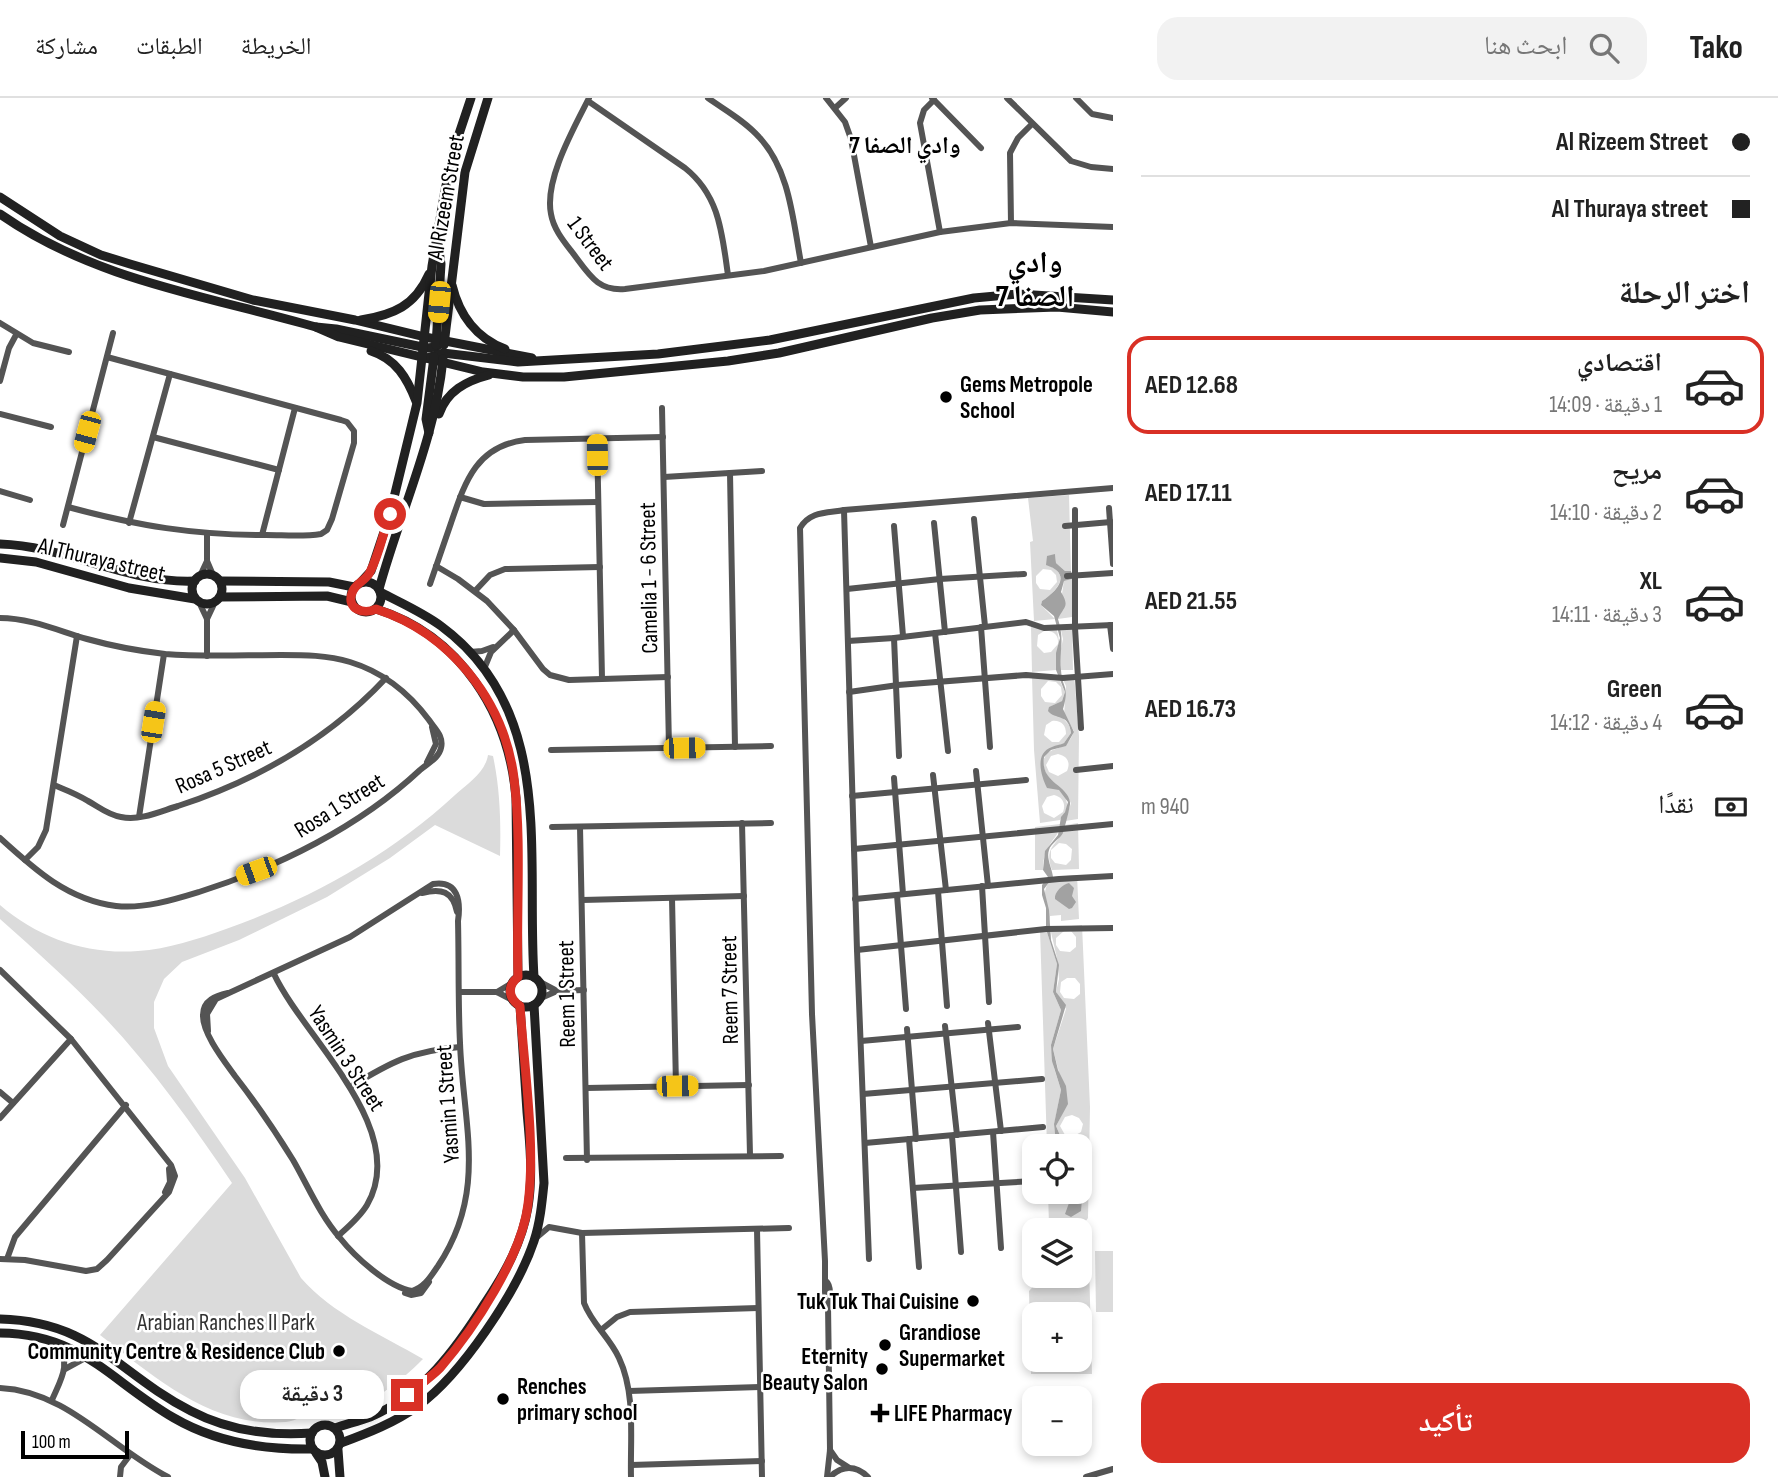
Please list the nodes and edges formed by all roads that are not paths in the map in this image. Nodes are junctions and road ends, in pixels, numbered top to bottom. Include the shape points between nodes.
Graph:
1 (471, 98) edge
2 (488, 98) edge
3 (708, 98) edge
4 (826, 98) edge
5 (846, 98) edge
6 (1007, 98) edge
7 (1076, 98) edge
8 (933, 99) edge
9 (589, 100) edge
10 (835, 108) junction
11 (1113, 118) edge
12 (1032, 124) junction
13 (981, 148) dead end
14 (1113, 169) edge
15 (0, 197) edge
16 (0, 214) edge
17 (1011, 223) junction
18 (1113, 227) edge
19 (940, 232) junction
20 (437, 239) junction
21 (872, 247) junction
22 (801, 263) junction
23 (432, 267) junction
24 (728, 275) junction
25 (451, 277) junction
26 (1113, 300) edge
27 (1113, 312) edge
28 (355, 320) junction
29 (0, 323) edge
30 (316, 327) junction
31 (113, 333) dead end
32 (16, 335) junction
33 (435, 350) junction
34 (69, 352) dead end
35 (107, 356) junction
36 (423, 359) junction
37 (540, 359) junction
38 (494, 373) junction
39 (170, 374) junction
40 (0, 381) edge
41 (416, 403) junction
42 (295, 408) junction
43 (662, 408) dead end
44 (0, 414) edge
45 (51, 428) dead end
46 (430, 435) junction
47 (663, 436) junction
48 (153, 437) junction
49 (597, 438) junction
50 (279, 470) junction
51 (762, 471) dead end
52 (730, 473) junction
53 (664, 477) junction
54 (1113, 488) edge
55 (0, 491) edge
56 (460, 497) junction
57 (30, 500) dead end
58 (598, 502) junction
59 (68, 507) junction
60 (1109, 508) dead end
61 (844, 510) junction
62 (1075, 510) dead end
63 (390, 514) junction
64 (402, 519) junction
65 (974, 519) dead end
66 (1112, 522) edge
67 (129, 523) junction
68 (934, 523) dead end
69 (63, 525) dead end
70 (1074, 525) junction
71 (894, 526) dead end
72 (1065, 526) dead end
73 (207, 535) junction
74 (261, 535) junction
75 (382, 536) junction
76 (394, 541) junction
77 (0, 544) edge
78 (0, 558) edge
79 (207, 561) junction
80 (1113, 564) edge
81 (436, 566) junction
82 (600, 567) junction
83 (1113, 573) edge
84 (1024, 574) dead end
85 (1070, 576) junction
86 (979, 577) junction
87 (216, 578) junction
88 (197, 579) junction
89 (940, 579) junction
90 (430, 584) dead end
91 (898, 584) junction
92 (357, 585) junction
93 (847, 589) junction
94 (475, 590) junction
95 (380, 591) junction
96 (218, 600) junction
97 (197, 601) junction
98 (352, 602) junction
99 (376, 609) junction
100 (0, 618) edge
101 (207, 619) junction
102 (1112, 625) edge
103 (983, 626) junction
104 (1075, 628) junction
105 (514, 630) junction
106 (945, 632) junction
107 (934, 633) junction
108 (77, 636) junction
109 (903, 636) junction
110 (894, 638) junction
111 (848, 641) junction
112 (495, 647) junction
113 (1113, 649) edge
114 (469, 652) junction
115 (164, 653) junction
116 (207, 656) junction
117 (484, 669) junction
118 (1113, 674) edge
119 (668, 677) junction
120 (1077, 677) junction
121 (386, 678) junction
122 (602, 678) junction
123 (984, 680) junction
124 (942, 683) junction
125 (898, 685) junction
126 (849, 692) junction
127 (1081, 728) dead end
128 (771, 746) dead end
129 (735, 747) junction
130 (990, 747) dead end
131 (669, 748) junction
132 (551, 750) dead end
133 (948, 751) dead end
134 (900, 756) dead end
135 (1113, 766) edge
136 (1076, 770) dead end
137 (976, 771) dead end
138 (933, 775) dead end
139 (894, 778) dead end
140 (1026, 780) dead end
141 (54, 785) junction
142 (978, 786) junction
143 (935, 789) junction
144 (895, 794) junction
145 (852, 796) junction
146 (139, 817) junction
147 (743, 823) junction
148 (771, 823) dead end
149 (1113, 824) edge
150 (552, 827) dead end
151 (580, 827) junction
152 (983, 836) junction
153 (0, 838) edge
154 (941, 840) junction
155 (899, 844) junction
156 (854, 849) junction
157 (24, 860) junction
158 (1113, 876) edge
159 (985, 886) junction
160 (946, 890) junction
161 (938, 891) junction
162 (900, 895) junction
163 (744, 896) junction
164 (672, 898) junction
165 (855, 899) junction
166 (582, 900) junction
167 (1113, 928) edge
168 (985, 935) junction
169 (942, 940) junction
170 (901, 944) junction
171 (857, 950) junction
172 (0, 970) edge
173 (274, 974) junction
174 (537, 979) junction
175 (515, 980) junction
176 (584, 990) junction
177 (557, 991) junction
178 (459, 992) junction
179 (497, 992) junction
180 (537, 1002) junction
181 (989, 1002) dead end
182 (516, 1003) junction
183 (947, 1006) dead end
184 (906, 1009) dead end
185 (945, 1026) dead end
186 (988, 1026) junction
187 (1018, 1027) dead end
188 (907, 1029) dead end
189 (946, 1034) junction
190 (908, 1038) junction
191 (71, 1039) junction
192 (861, 1041) junction
193 (460, 1046) junction
194 (1042, 1079) dead end
195 (996, 1083) junction
196 (749, 1085) junction
197 (677, 1086) junction
198 (350, 1087) junction
199 (952, 1087) junction
200 (586, 1088) junction
201 (912, 1090) junction
202 (0, 1092) edge
203 (863, 1094) junction
204 (13, 1103) junction
205 (126, 1105) junction
206 (0, 1118) edge
207 (1043, 1128) dead end
208 (997, 1132) junction
209 (954, 1135) junction
210 (912, 1139) junction
211 (865, 1143) junction
212 (750, 1156) junction
213 (781, 1156) dead end
214 (566, 1158) dead end
215 (587, 1160) junction
216 (1022, 1182) edge
217 (997, 1183) junction
218 (956, 1186) junction
219 (913, 1188) junction
220 (541, 1210) junction
221 (549, 1227) junction
222 (789, 1228) dead end
223 (757, 1229) junction
224 (582, 1233) junction
225 (338, 1237) junction
226 (535, 1239) junction
227 (1001, 1248) dead end
228 (961, 1252) dead end
229 (4, 1259) edge
230 (869, 1259) dead end
231 (919, 1267) dead end
232 (758, 1308) junction
233 (0, 1319) edge
234 (601, 1330) junction
235 (0, 1333) edge
236 (53, 1341) junction
237 (87, 1357) junction
238 (65, 1369) junction
239 (760, 1387) junction
240 (0, 1388) edge
241 (629, 1391) junction
242 (52, 1400) junction
243 (335, 1428) junction
244 (312, 1433) junction
245 (339, 1446) junction
246 (830, 1450) junction
247 (315, 1451) junction
248 (130, 1455) junction
249 (762, 1461) junction
250 (631, 1465) junction
251 (848, 1467) junction
252 (1113, 1469) edge
253 (120, 1477) edge
254 (168, 1477) edge
255 (326, 1477) edge
256 (340, 1477) edge
257 (631, 1477) edge
258 (762, 1477) edge
259 (829, 1477) edge
260 (868, 1477) edge
261 (1086, 1477) edge

1 - 20 street, Al Rizeem Street via 449,167
2 - 25 street, Al Rizeem Street via 465,172
3 - 22 street via 760,138 777,163
4 - 10 street
5 - 10 street
6 - 12 street
7 - 11 street via 1092,114
8 - 13 street
8 - 19 street via 920,123
9 - 24 street, 1 Street via 685,168 706,190 719,217
9 - 24 street, 1 Street via 566,144 550,201 555,227 590,276 601,286 617,290
10 - 21 street via 851,139
12 - 14 street via 1071,161
12 - 17 street via 1010,153
15 - 28 street via 60,236 101,255 246,298
16 - 30 street via 86,262
17 - 18 street, 1 Street
17 - 19 street, 1 Street
19 - 21 street, 1 Street
20 - 23 street, Al Rizeem Street
20 - 33 street via 441,264
21 - 22 street, 1 Street
22 - 24 street, 1 Street
23 - 28 street via 421,290 404,307
23 - 33 street, Al Rizeem Street
25 - 33 street, Al Rizeem Street
25 - 37 street via 460,307 475,330 499,346
26 - 37 street via 996,295 742,344
27 - 38 street via 1057,307 980,310 728,361 564,377
28 - 33 street
29 - 32 street
30 - 33 street
30 - 36 street
30 - 41 street via 334,341 389,359 405,377
31 - 35 street
32 - 34 street
32 - 40 street
33 - 36 street
33 - 37 street via 518,362
33 - 38 street
33 - 46 street via 426,419
35 - 39 street
35 - 59 street
36 - 41 street
38 - 46 street via 450,394
39 - 42 street
39 - 48 street
41 - 63 street
42 - 50 street
42 - 74 street via 341,420 351,426 354,443 324,533
43 - 47 street, Camelia 1 - 6 Street
44 - 45 street
46 - 64 street
47 - 49 street
47 - 53 street, Camelia 1 - 6 Street
48 - 50 street
48 - 67 street
49 - 56 street via 511,443 475,466
49 - 58 street
50 - 74 street
51 - 52 street
52 - 53 street
52 - 129 street
53 - 119 street, Camelia 1 - 6 Street
54 - 61 street
55 - 57 street
56 - 58 street via 484,504
56 - 81 street
58 - 82 street
59 - 67 street
59 - 69 street
60 - 66 street
61 - 93 street
61 - 246 street via 813,515 800,528 812,1035 828,1306
62 - 70 street
63 - 64 street
63 - 75 street
64 - 76 street
65 - 86 street
66 - 70 street
66 - 80 street
67 - 73 street
68 - 89 street
70 - 72 street
70 - 85 street
71 - 91 street
73 - 74 street
73 - 79 street
75 - 76 street
75 - 92 street via 371,571
76 - 95 street
77 - 88 street, Al Thuraya street via 39,548 133,574
78 - 97 street, Al Thuraya street via 36,562
79 - 87 street
79 - 88 street
81 - 90 street
81 - 94 street
82 - 94 street via 505,569 490,575
82 - 122 street
83 - 85 street
84 - 86 street
85 - 104 street
86 - 89 street
86 - 103 street
87 - 88 street
87 - 92 street
87 - 96 street via 222,587
88 - 97 street via 192,590
89 - 91 street
89 - 106 street
91 - 93 street
91 - 109 street
92 - 95 street via 371,583
92 - 98 street
93 - 111 street
94 - 105 street
95 - 99 street
95 - 114 street via 442,626
96 - 97 street via 209,604
96 - 98 street via 327,596
96 - 101 street
97 - 101 street
98 - 99 street via 362,612
99 - 175 street via 409,622 445,647 478,686 501,727 516,798
100 - 108 street, Rosa 1 Street
101 - 116 street
102 - 104 street
102 - 113 street
103 - 104 street via 1026,622 1044,628
103 - 106 street
103 - 123 street
104 - 120 street
105 - 112 street
105 - 122 street via 550,675 569,680
106 - 107 street
107 - 109 street
107 - 124 street
108 - 115 street, Rosa 1 Street
108 - 141 street
109 - 110 street
110 - 111 street
110 - 125 street
111 - 126 street
112 - 114 street
112 - 117 street
114 - 117 street
115 - 116 street, Rosa 1 Street
115 - 146 street
116 - 121 street, Rosa 1 Street via 327,656
117 - 174 street via 513,721 524,759
118 - 120 street
119 - 122 street
119 - 131 street, Camelia 1 - 6 Street
120 - 123 street via 1026,675
120 - 127 street
121 - 146 street, Rosa 5 Street via 331,728 261,772 202,798
121 - 157 street, Rosa 1 Street via 430,722 436,744 433,753 410,779 365,812 293,855 226,883 158,903 119,906 80,898
123 - 124 street
123 - 130 street
124 - 125 street
124 - 133 street
125 - 126 street
125 - 134 street
126 - 145 street
128 - 129 street
129 - 131 street
131 - 132 street
135 - 136 street
137 - 142 street
138 - 143 street
139 - 144 street
140 - 142 street
141 - 146 street, Rosa 5 Street via 111,814
141 - 157 street via 43,839
142 - 143 street
142 - 152 street
143 - 144 street
143 - 154 street
144 - 145 street
144 - 155 street
145 - 156 street
147 - 148 street
147 - 151 street
147 - 163 street, Reem 7 Street
149 - 152 street
150 - 151 street
151 - 166 street, Reem 1 Street
152 - 154 street
152 - 159 street
153 - 157 street, Rosa 1 Street
154 - 155 street
154 - 160 street
155 - 156 street
155 - 162 street
156 - 165 street
158 - 159 street
159 - 160 street
159 - 168 street
160 - 161 street
161 - 162 street
161 - 169 street
162 - 165 street
162 - 170 street
163 - 164 street
163 - 196 street, Reem 7 Street
164 - 166 street
164 - 197 street
165 - 171 street
166 - 176 street, Reem 1 Street
167 - 168 street
168 - 169 street
168 - 181 street
169 - 170 street
169 - 183 street
170 - 171 street
170 - 184 street
171 - 192 street
172 - 191 street
173 - 178 street, Yasmin 1 Street via 350,937 417,894 439,890 447,892 456,905
173 - 198 street, Yasmin 3 Street
173 - 225 street, Yasmin 1 Street via 213,997 205,1006 203,1019 225,1062 279,1138
174 - 175 street
174 - 177 street
174 - 180 street via 542,987
175 - 179 street
175 - 182 street via 510,992
176 - 177 street
176 - 200 street, Reem 1 Street
177 - 180 street
178 - 179 street
178 - 193 street, Yasmin 1 Street
179 - 182 street
180 - 182 street
180 - 220 street via 544,1183
182 - 243 street via 530,1186 517,1248 469,1329 438,1370 389,1407
185 - 189 street
186 - 187 street
186 - 189 street
186 - 195 street
188 - 190 street
189 - 190 street
189 - 199 street
190 - 192 street
190 - 201 street
191 - 204 street
191 - 205 street
192 - 203 street
193 - 198 street via 409,1055
193 - 225 street, Yasmin 1 Street via 468,1193 454,1238 425,1290 416,1295 406,1293
194 - 195 street
195 - 199 street
195 - 208 street
196 - 197 street
196 - 212 street, Reem 7 Street
197 - 200 street
198 - 225 street, Yasmin 3 Street via 372,1131 376,1170 368,1204
199 - 201 street
199 - 209 street
200 - 215 street, Reem 1 Street
201 - 203 street
201 - 210 street
202 - 204 street
203 - 211 street
204 - 206 street
205 - 229 street via 15,1237
205 - 229 street via 174,1170 175,1182 169,1192 105,1268 94,1274
207 - 208 street
208 - 209 street
208 - 217 street
209 - 210 street
209 - 218 street
210 - 211 street
210 - 219 street
211 - 230 street
212 - 213 street
212 - 215 street
214 - 215 street
216 - 217 street
217 - 218 street
217 - 227 street
218 - 219 street
218 - 228 street
219 - 231 street
220 - 221 street
220 - 226 street
221 - 224 street
221 - 226 street
222 - 223 street
223 - 224 street
223 - 232 street
224 - 234 street via 584,1303
226 - 245 street via 508,1294 445,1383 396,1420
232 - 234 street via 630,1312
232 - 239 street
233 - 244 street via 51,1326 87,1340 170,1399 213,1421 267,1434
234 - 241 street via 619,1357
235 - 236 street
236 - 237 street
236 - 238 street via 64,1354
237 - 238 street
237 - 247 street via 156,1408 202,1432 234,1443
238 - 242 street
239 - 241 street
239 - 249 street
240 - 242 street
241 - 250 street
242 - 248 street
243 - 244 street via 325,1424
243 - 245 street via 341,1437
244 - 247 street
245 - 247 street via 325,1456
245 - 256 street
246 - 251 street
246 - 259 street
247 - 255 street
248 - 253 street
248 - 254 street
249 - 250 street
249 - 258 street
250 - 257 street
251 - 259 street
251 - 260 street
252 - 261 street

